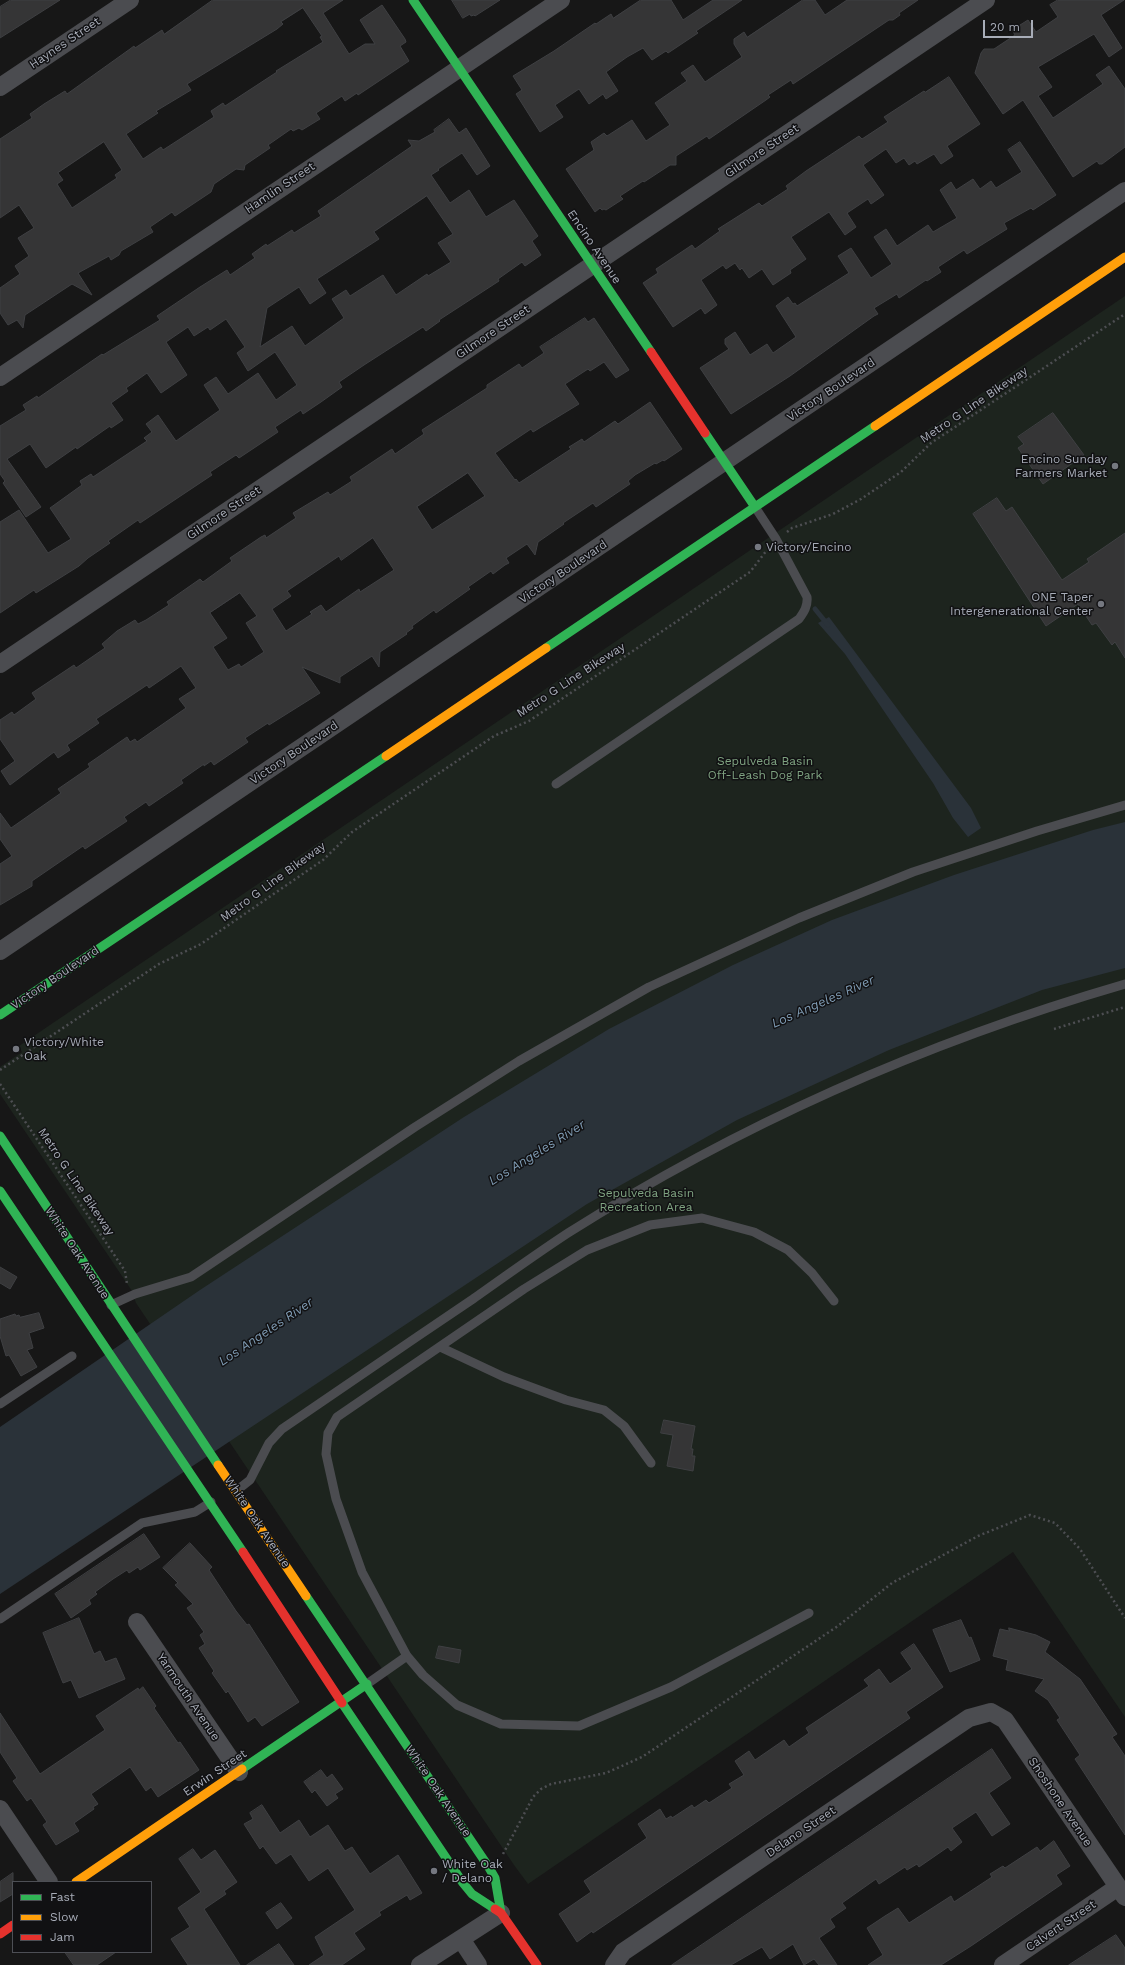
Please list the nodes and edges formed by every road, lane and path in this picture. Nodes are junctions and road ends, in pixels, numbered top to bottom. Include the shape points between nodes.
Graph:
1 (130, 0) edge
2 (413, 0) edge
3 (561, 0) edge
4 (986, 0) edge
5 (459, 68) junction
6 (0, 87) edge
7 (1125, 191) edge
8 (1125, 257) edge
9 (592, 265) junction
10 (1125, 314) edge
11 (0, 377) edge
12 (725, 462) junction
13 (755, 507) junction
14 (776, 539) junction
15 (0, 664) edge
16 (556, 784) dead end
17 (1125, 805) edge
18 (0, 951) edge
19 (1125, 984) edge
20 (1125, 1006) edge
21 (0, 1015) edge
22 (1054, 1030) dead end
23 (0, 1070) edge
24 (0, 1084) edge
25 (0, 1136) edge
26 (0, 1191) edge
27 (126, 1288) dead end
28 (834, 1301) dead end
29 (111, 1305) junction
30 (440, 1347) junction
31 (72, 1356) dead end
32 (2, 1399) edge
33 (651, 1463) dead end
34 (236, 1491) junction
35 (211, 1502) junction
36 (809, 1613) dead end
37 (1125, 1618) edge
38 (0, 1619) edge
39 (137, 1622) dead end
40 (407, 1656) junction
41 (367, 1684) junction
42 (341, 1702) junction
43 (991, 1712) joint
44 (239, 1772) junction
45 (0, 1809) edge
46 (488, 1866) junction
47 (48, 1881) edge
48 (77, 1881) edge
49 (1122, 1892) edge
50 (501, 1913) junction
51 (12, 1926) edge
52 (0, 1934) edge
53 (461, 1939) junction
54 (615, 1963) edge
55 (420, 1965) edge
56 (478, 1965) edge
57 (537, 1965) edge
58 (1004, 1965) edge

1 - 6 street, Haynes Street
2 - 5 main road, Encino Avenue
3 - 5 street, Hamlin Street
4 - 9 street, Gilmore Street
5 - 9 main road, Encino Avenue
5 - 11 street, Hamlin Street
7 - 12 street, Victory Boulevard
8 - 13 main road, Victory Boulevard
9 - 12 main road, Encino Avenue
9 - 15 street, Gilmore Street
10 - 14 path, Metro G Line Bikeway via 931,443 901,472 861,499 833,514 792,528
12 - 13 main road, Encino Avenue
12 - 18 street, Victory Boulevard
13 - 14 lane
13 - 21 main road, Victory Boulevard
14 - 16 lane via 807,597 806,608 798,619
14 - 23 path, Metro G Line Bikeway via 750,572 529,721 494,736 352,832 324,860 201,944 159,964
17 - 29 lane via 913,872 799,918 649,987 519,1061 415,1127 191,1277 135,1294
19 - 34 lane via 1058,1003 853,1081 739,1136 645,1188 568,1234 282,1429 269,1443 250,1480
20 - 22 path
24 - 27 path, Metro G Line Bikeway via 125,1271
25 - 29 main road, White Oak Avenue
26 - 35 main road, White Oak Avenue
28 - 30 lane via 812,1273 788,1250 754,1232 702,1218 650,1225 587,1250 524,1289
29 - 34 main road, White Oak Avenue
30 - 33 lane via 504,1377 566,1400 604,1410 624,1426
30 - 40 lane via 337,1417 328,1433 326,1454 336,1499 362,1572
31 - 32 lane
34 - 41 main road, White Oak Avenue
35 - 38 lane via 195,1512 142,1523
35 - 42 main road, White Oak Avenue
36 - 40 lane via 671,1687 578,1726 501,1724 457,1705 423,1675
37 - 46 path via 1080,1549 1055,1523 1030,1515 978,1536 892,1583 838,1626 642,1757 606,1773 551,1784 541,1789 533,1797 503,1854
39 - 44 street, Yarmouth Avenue
40 - 41 lane
41 - 42 main road, Erwin Street
41 - 46 main road, White Oak Avenue
42 - 44 main road, Erwin Street
42 - 50 main road, White Oak Avenue via 463,1883 472,1894
43 - 49 street, Shoshone Avenue via 1004,1720
43 - 54 street, Delano Street via 969,1718 623,1952
44 - 48 main road, Erwin Street
45 - 47 street
46 - 50 main road, White Oak Avenue via 495,1878
49 - 58 street, Calvert Street
50 - 53 street
50 - 57 main road, White Oak Avenue
51 - 52 main road
53 - 55 street
53 - 56 street

